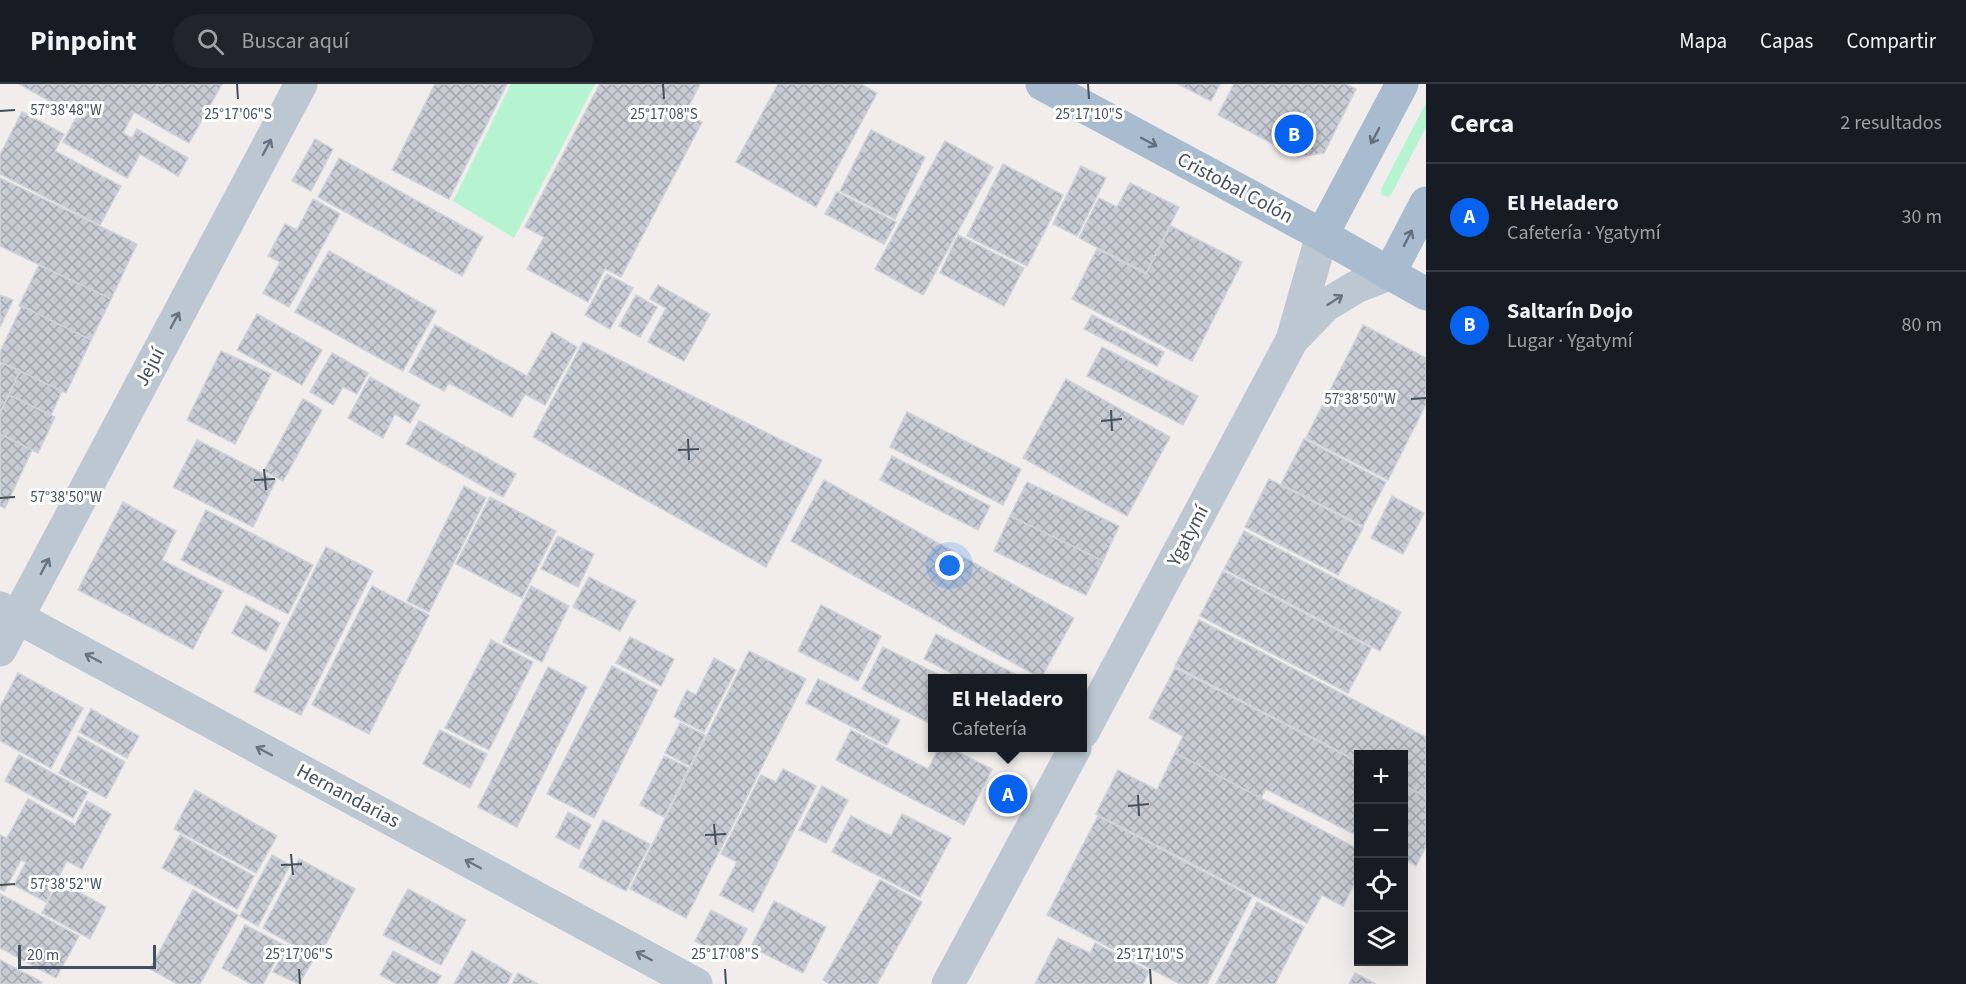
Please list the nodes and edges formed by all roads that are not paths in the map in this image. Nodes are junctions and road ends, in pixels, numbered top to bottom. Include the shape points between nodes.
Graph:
1 (301, 84) edge
2 (1042, 84) edge
3 (1402, 84) edge
4 (1426, 203) edge
5 (1322, 235) junction
6 (1389, 274) junction
7 (1426, 294) edge
8 (1292, 340) junction
9 (9, 613) edge
10 (0, 650) edge
11 (1087, 724) edge
12 (1072, 752) edge
13 (696, 984) edge
14 (948, 984) edge

9 -> 1 street, Jejuí
2 -> 5 main road, Cristobal Colón
3 -> 5 main road, Ygatymí
6 -> 4 main road
5 - 6 main road, Cristobal Colón
5 - 8 street, Ygatymí
6 - 7 main road, Cristobal Colón
8 -> 6 street, Ygatymí via 1326,305
8 - 11 street, Ygatymí
9 - 10 street, Jejuí
13 -> 9 street, Hernandarias
12 - 14 street

